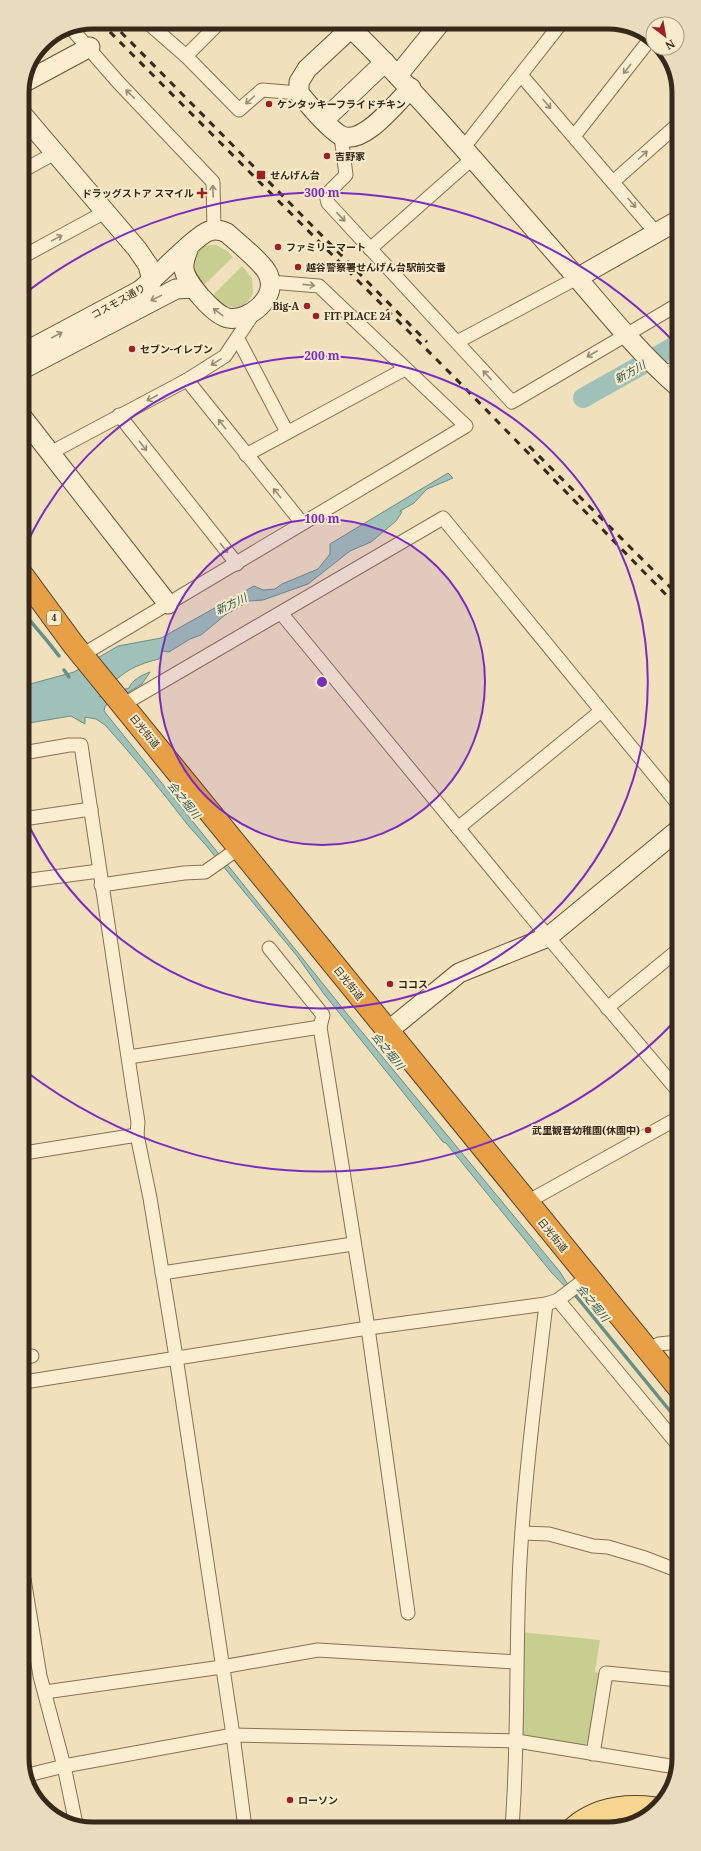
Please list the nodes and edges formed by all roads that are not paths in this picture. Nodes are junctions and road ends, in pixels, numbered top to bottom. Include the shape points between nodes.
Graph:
1 (155, 29) edge
2 (213, 29) edge
3 (346, 29) edge
4 (354, 29) edge
5 (437, 29) edge
6 (557, 29) edge
7 (75, 32) edge
8 (645, 46) edge
9 (90, 47) junction
10 (186, 56) junction
11 (385, 62) junction
12 (521, 75) junction
13 (31, 79) edge
14 (405, 82) junction
15 (299, 93) junction
16 (324, 120) junction
17 (29, 122) edge
18 (672, 129) edge
19 (574, 135) junction
20 (340, 136) junction
21 (55, 153) junction
22 (468, 153) junction
23 (29, 167) edge
24 (614, 181) junction
25 (105, 212) junction
26 (672, 224) edge
27 (657, 234) junction
28 (198, 241) junction
29 (137, 249) junction
30 (370, 249) junction
31 (29, 253) edge
32 (577, 278) junction
33 (152, 281) junction
34 (270, 282) junction
35 (193, 288) junction
36 (256, 309) junction
37 (672, 309) edge
38 (238, 339) junction
39 (631, 341) junction
40 (457, 342) junction
41 (29, 349) edge
42 (29, 365) edge
43 (405, 369) junction
44 (669, 374) edge
45 (187, 380) junction
46 (119, 415) junction
47 (29, 426) edge
48 (288, 432) junction
49 (50, 453) junction
50 (246, 455) junction
51 (302, 523) junction
52 (236, 564) junction
53 (29, 584) edge
54 (168, 604) junction
55 (281, 613) junction
56 (84, 657) junction
57 (122, 703) junction
58 (601, 711) junction
59 (29, 752) edge
60 (672, 797) edge
61 (90, 809) junction
62 (29, 818) edge
63 (458, 828) junction
64 (672, 835) edge
65 (232, 853) junction
66 (99, 870) junction
67 (29, 880) edge
68 (101, 885) junction
69 (548, 937) junction
70 (269, 948) dead end
71 (672, 955) edge
72 (607, 1008) junction
73 (320, 1027) junction
74 (388, 1031) junction
75 (129, 1057) junction
76 (672, 1085) edge
77 (672, 1121) edge
78 (137, 1135) junction
79 (29, 1152) edge
80 (527, 1202) junction
81 (354, 1244) junction
82 (162, 1272) junction
83 (583, 1281) junction
84 (555, 1300) junction
85 (368, 1328) junction
86 (672, 1343) edge
87 (648, 1350) junction
88 (176, 1357) junction
89 (672, 1380) edge
90 (29, 1381) edge
91 (672, 1439) edge
92 (522, 1533) junction
93 (672, 1568) edge
94 (29, 1610) edge
95 (408, 1613) dead end
96 (516, 1662) junction
97 (222, 1667) junction
98 (672, 1679) edge
99 (45, 1692) junction
100 (234, 1735) junction
101 (517, 1742) junction
102 (593, 1754) junction
103 (64, 1766) junction
104 (671, 1766) edge
105 (31, 1774) edge
106 (618, 1807) junction
107 (649, 1807) edge
108 (636, 1815) edge
109 (75, 1819) edge
110 (244, 1822) edge
111 (512, 1822) edge
112 (580, 1822) edge

1 - 10 street
2 - 10 street
3 - 15 street via 307,69 299,82
4 - 11 street
5 - 14 street
6 - 12 street
7 - 9 street
8 -> 19 street
9 - 13 street
28 -> 9 street via 213,182 118,82
15 -> 10 street via 262,90 239,110
11 - 14 street
11 - 16 street
12 -> 19 street
12 - 22 street
14 - 20 street via 370,129 362,135
14 - 22 street
15 - 16 street
16 - 20 street
17 - 21 street
24 -> 18 street
19 - 24 street
20 -> 30 street via 346,175 326,195 328,202
21 - 23 street
21 - 25 street
22 - 30 street
22 - 32 street
24 -> 27 street
25 - 29 street
31 -> 25 street
26 - 27 street
27 - 32 street
28 - 29 street via 156,256
28 - 33 street, コスモス通り
28 - 34 street via 227,233 267,271
28 - 35 street via 184,268
29 - 33 street via 148,265
30 - 40 street
32 - 39 street
32 - 40 street
41 -> 33 street, コスモス通り via 139,291
34 - 36 street via 264,302
34 -> 43 street via 319,286
36 -> 35 street via 248,315 226,318
35 -> 42 street, コスモス通り via 176,289
36 - 38 street
37 - 39 street
38 -> 45 street via 225,356
38 - 48 street
39 -> 40 street via 512,402
39 - 44 street
43 - 48 street
43 - 51 street via 466,426
45 -> 46 street
50 -> 45 street
46 - 49 street
46 -> 52 street
47 - 49 street
48 - 50 street
49 - 54 street
51 -> 50 street
51 - 52 street
52 - 54 street
53 - 56 highway, 日光街道 / 4
54 - 56 street
55 - 57 street
55 - 58 street via 443,518
55 - 63 street
56 - 57 highway, 日光街道 / 4
57 - 65 highway, 日光街道 / 4
58 - 60 street
58 - 63 street
59 - 61 street via 80,744
61 - 62 street
61 - 66 street
63 - 69 street
64 - 69 street
65 - 68 street via 205,872
65 - 74 highway, 日光街道 / 4
66 - 67 street
66 - 68 street
68 - 75 street
69 - 72 street
69 - 74 street via 459,973
70 - 73 street via 323,1015
71 - 72 street
72 - 76 street
73 - 75 street
73 - 81 street
74 - 80 highway, 日光街道 / 4
75 - 78 street via 138,1122
77 - 80 street
78 - 79 street
78 - 82 street
80 - 83 highway, 日光街道 / 4
81 - 82 street
81 - 85 street
82 - 88 street
83 - 84 street
83 - 87 highway, 日光街道 / 4
84 - 85 street
84 - 91 street
84 - 92 street via 529,1454
85 - 88 street
85 - 95 street
86 - 87 street via 659,1344
87 - 89 highway, 日光街道 / 4
88 - 90 street
88 - 97 street
92 - 93 street via 549,1534 593,1546 608,1547
92 - 96 street
94 - 99 street
96 - 97 street via 318,1650
96 - 101 street
97 - 99 street
97 - 100 street
98 - 102 street via 606,1673
99 - 103 street
100 - 101 street
100 - 103 street
100 - 110 street
101 - 102 street
101 - 111 street
102 - 104 street
103 - 105 street
103 - 109 street
106 - 107 main road
106 - 108 street
106 - 112 main road via 607,1809

